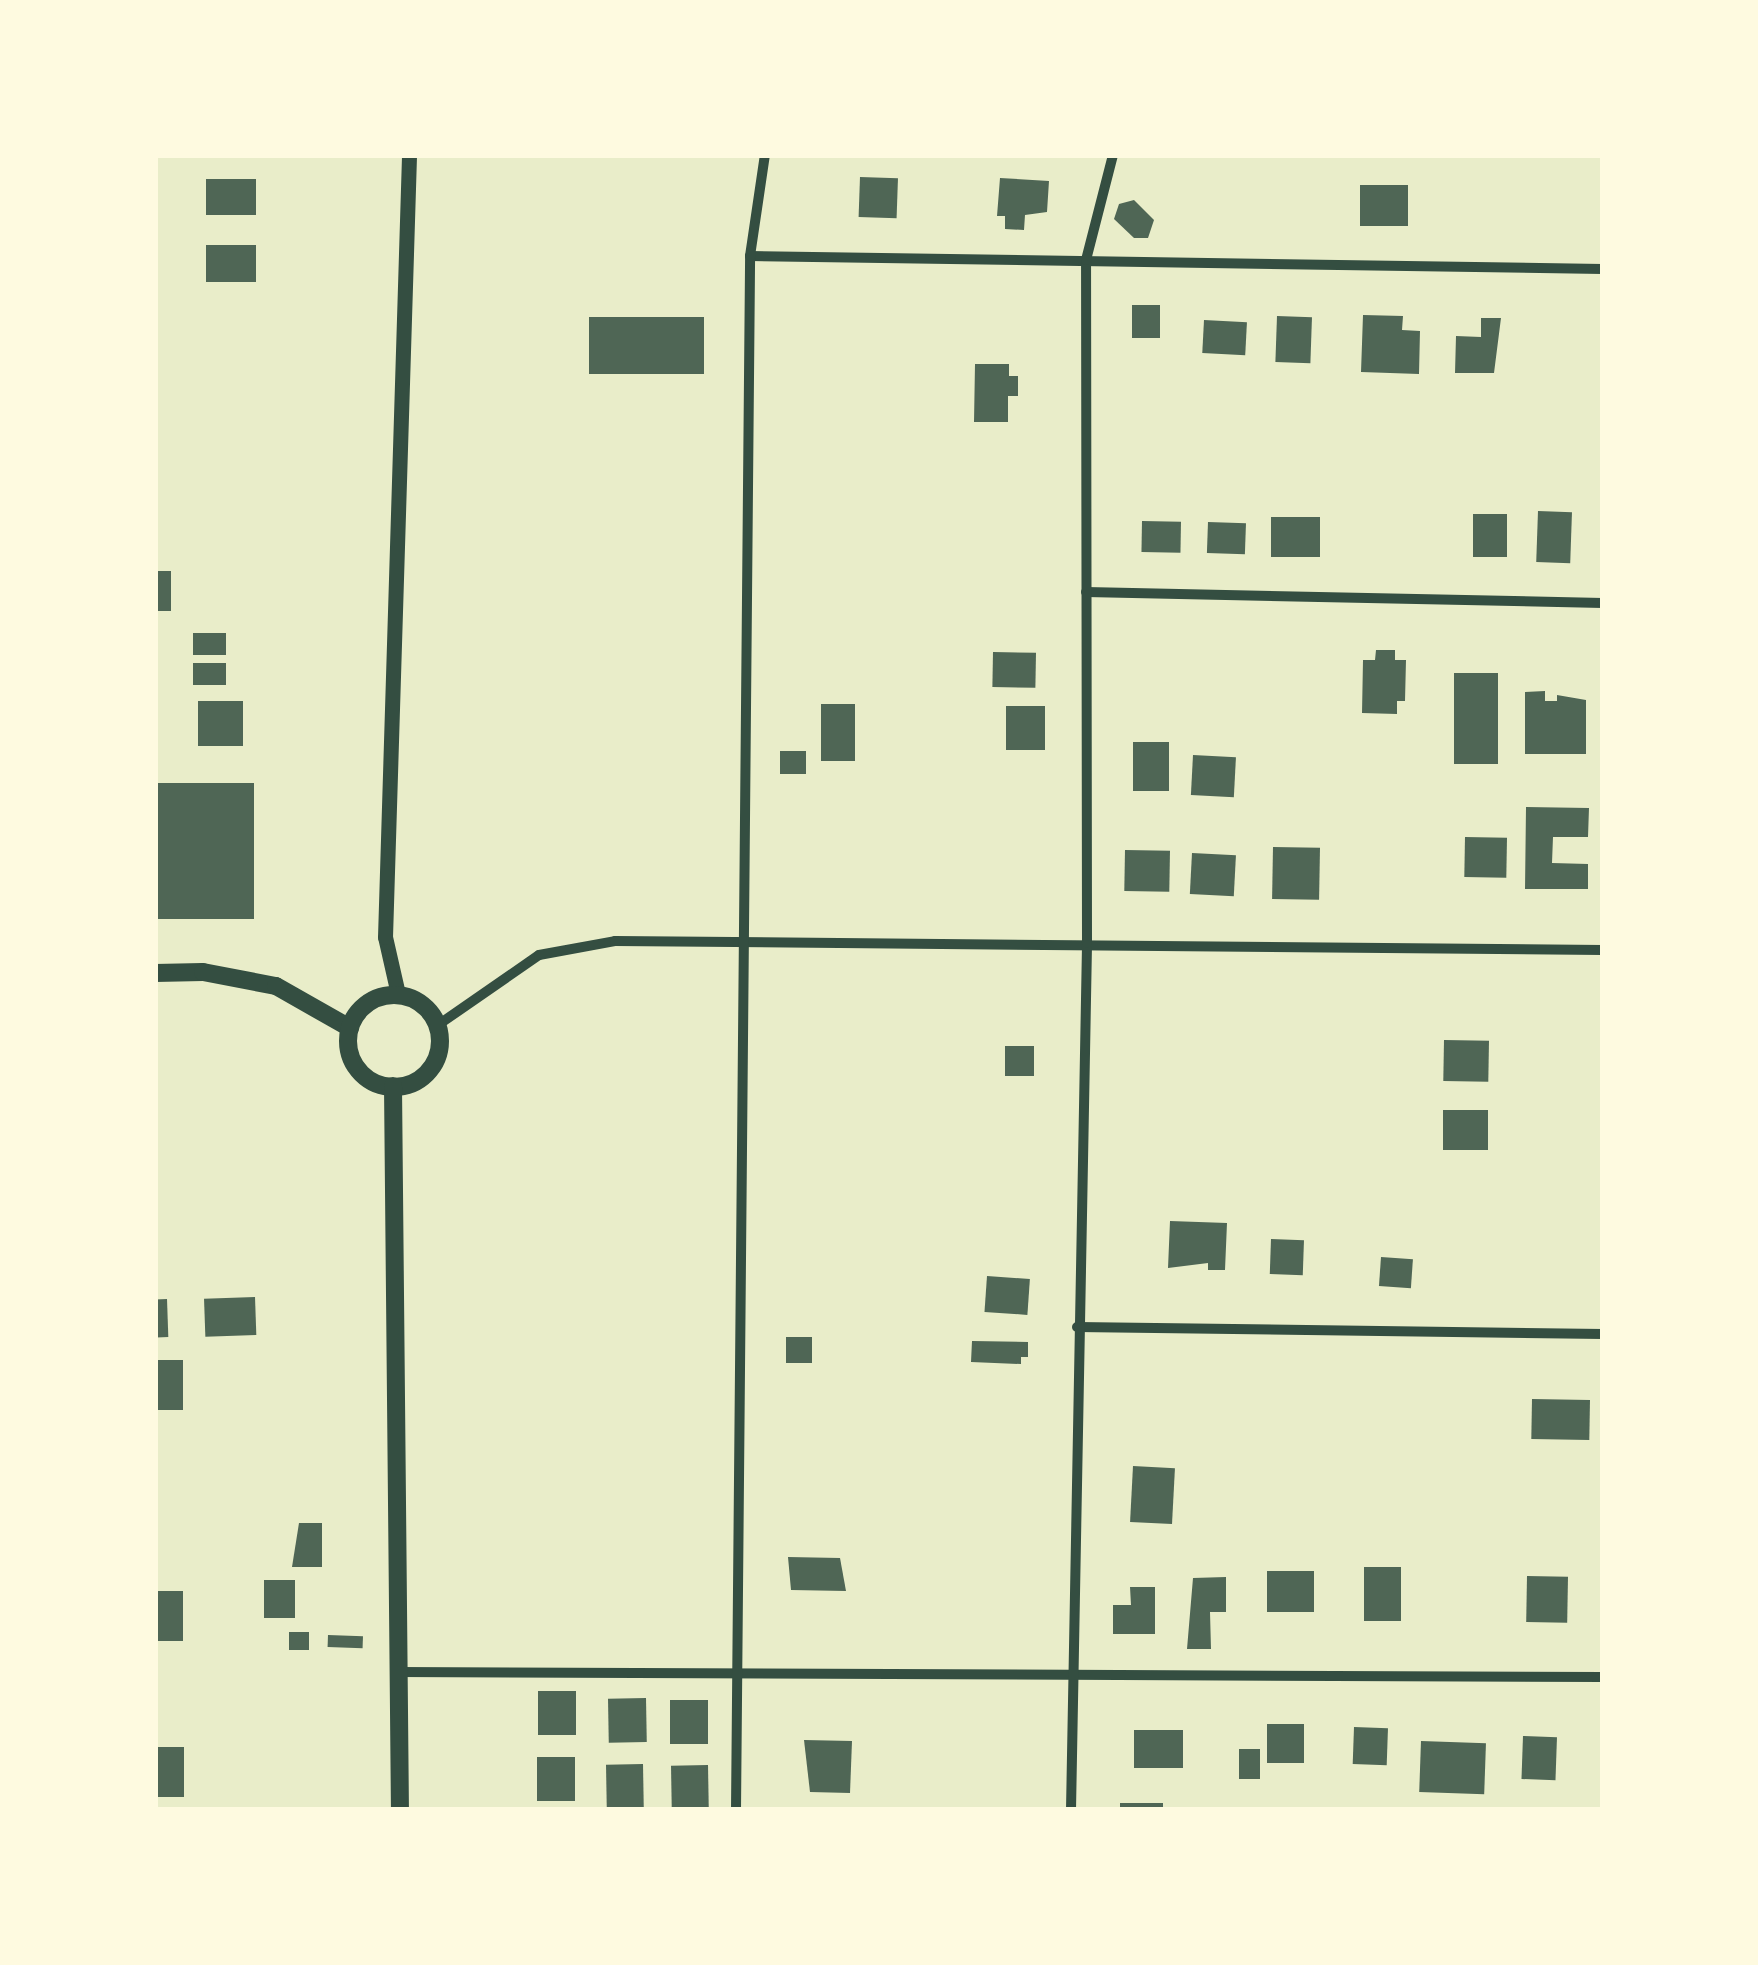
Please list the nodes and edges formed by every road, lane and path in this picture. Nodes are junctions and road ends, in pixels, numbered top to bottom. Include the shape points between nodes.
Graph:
1 (409, 155) edge
2 (765, 155) edge
3 (1113, 155) edge
4 (750, 256) junction
5 (1086, 260) junction
6 (1603, 269) edge
7 (1086, 592) junction
8 (1603, 604) edge
9 (749, 938) junction
10 (1086, 943) junction
11 (1603, 950) edge
12 (155, 973) edge
13 (398, 994) junction
14 (438, 1025) junction
15 (350, 1028) junction
16 (393, 1086) junction
17 (1077, 1327) junction
18 (1603, 1334) edge
19 (398, 1672) junction
20 (738, 1674) junction
21 (1071, 1674) junction
22 (1603, 1677) edge
23 (400, 1810) edge
24 (736, 1810) edge
25 (1071, 1810) edge

1 - 13 street via 385,937
2 - 4 street
3 - 5 street
4 - 5 street
4 - 9 street
5 - 6 street
5 - 7 street
7 - 8 street
7 - 10 street
9 - 10 street
9 - 14 street via 615,940 540,956
9 - 20 street
10 - 11 street
10 - 17 street
12 - 15 main road via 204,972 276,986
13 - 14 main road via 426,1006
13 - 15 main road via 368,1002
14 - 16 main road via 435,1064 413,1083
15 - 16 main road via 348,1044 359,1071
16 - 19 main road
17 - 18 street
17 - 21 street
19 - 20 street
19 - 23 main road
20 - 21 street
20 - 24 street
21 - 22 street
21 - 25 street

